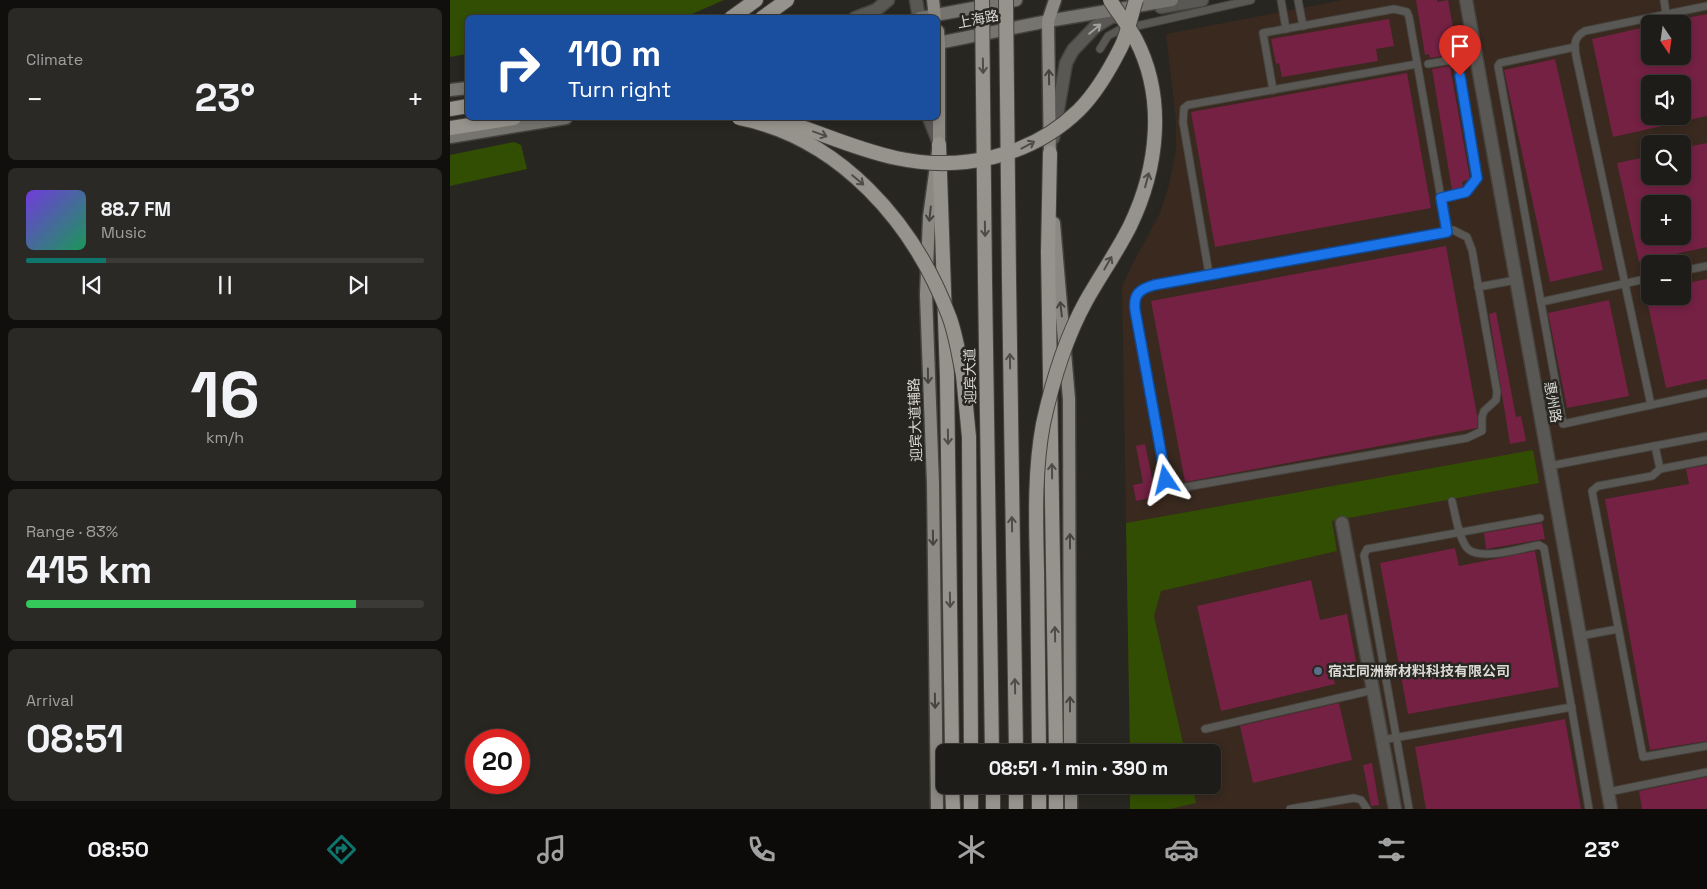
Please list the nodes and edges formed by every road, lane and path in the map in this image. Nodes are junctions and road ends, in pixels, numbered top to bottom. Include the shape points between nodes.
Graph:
1 (756, 0) edge
2 (787, 0) edge
3 (888, 0) edge
4 (916, 0) edge
5 (933, 0) edge
6 (982, 0) edge
7 (1006, 0) edge
8 (1016, 0) edge
9 (1055, 0) edge
10 (1110, 0) edge
11 (1136, 0) edge
12 (1172, 0) edge
13 (1202, 0) edge
14 (1251, 0) edge
15 (1281, 0) edge
16 (1298, 0) edge
17 (1466, 0) edge
18 (1664, 0) edge
19 (1707, 6) edge
20 (1666, 14) junction
21 (735, 15) edge
22 (766, 15) edge
23 (863, 15) edge
24 (918, 15) edge
25 (935, 15) edge
26 (940, 15) edge
27 (1048, 21) junction
28 (1303, 26) junction
29 (1286, 29) junction
30 (940, 39) edge
31 (1575, 47) junction
32 (1100, 49) dead end
33 (1418, 64) junction
34 (1428, 64) dead end
35 (465, 88) edge
36 (450, 90) edge
37 (1273, 90) junction
38 (465, 106) edge
39 (450, 109) edge
40 (500, 120) edge
41 (505, 120) edge
42 (554, 120) edge
43 (746, 120) edge
44 (780, 120) edge
45 (930, 120) edge
46 (939, 120) edge
47 (472, 124) junction
48 (450, 128) edge
49 (450, 137) edge
50 (939, 144) junction
51 (1050, 153) junction
52 (1441, 198) junction
53 (1447, 232) junction
54 (1707, 266) edge
55 (1691, 269) edge
56 (1209, 274) junction
57 (1516, 280) junction
58 (1641, 280) edge
59 (1625, 284) junction
60 (1478, 287) junction
61 (1541, 302) junction
62 (1707, 392) edge
63 (1651, 405) junction
64 (1707, 436) edge
65 (1655, 446) junction
66 (1707, 460) edge
67 (1549, 466) junction
68 (1660, 469) junction
69 (1452, 501) dead end
70 (1540, 518) dead end
71 (1342, 523) dead end
72 (1460, 532) junction
73 (1618, 628) junction
74 (1580, 636) junction
75 (1373, 690) junction
76 (1572, 707) junction
77 (1205, 729) dead end
78 (1396, 738) junction
79 (1382, 740) junction
80 (952, 744) edge
81 (970, 744) edge
82 (992, 744) edge
83 (1016, 744) edge
84 (1039, 744) edge
85 (1056, 744) edge
86 (1070, 744) edge
87 (1707, 746) edge
88 (1707, 772) edge
89 (1608, 792) junction
90 (952, 794) edge
91 (971, 794) edge
92 (993, 794) edge
93 (1016, 794) edge
94 (1039, 794) edge
95 (1056, 794) edge
96 (1071, 794) edge
97 (936, 809) edge
98 (953, 809) edge
99 (971, 809) edge
100 (993, 809) edge
101 (1016, 809) edge
102 (1040, 809) edge
103 (1056, 809) edge
104 (1071, 809) edge
105 (1290, 809) edge
106 (1367, 809) edge
107 (1395, 809) edge
108 (1409, 809) edge
109 (1589, 809) edge
110 (1611, 809) edge

1 - 21 highway
2 - 22 highway
3 - 23 street
4 - 24 street
5 - 25 main road
6 -> 82 highway, 迎宾大道, bridge
83 -> 7 highway, bridge
8 - 26 main road, 上海路
9 - 27 main road
84 -> 10 highway, bridge via 1038,456 1044,424 1057,370 1085,303 1130,226 1144,192 1154,153 1156,116 1150,75 1136,40
44 -> 11 highway, bridge via 897,158 935,163 989,159 1026,147 1079,110 1101,82 1122,45
12 - 27 main road, 上海路
51 -> 13 street via 1066,63 1073,50 1096,26 1111,17
14 - 32 lane via 1119,30 1108,36
15 - 29 lane
16 - 28 lane
17 - 57 street, 惠州路
18 - 20 lane
19 - 20 lane
20 - 31 lane via 1585,31 1578,34
27 - 30 main road, 上海路
51 -> 27 main road
28 - 29 lane
28 - 33 lane via 1401,10 1409,17
29 - 37 lane via 1263,33
31 - 59 lane
31 - 61 lane via 1498,66
33 - 37 lane
33 - 52 lane
34 - 52 lane via 1456,59 1477,178 1466,192
35 - 36 main road
37 - 56 lane via 1184,108 1183,122
38 - 39 highway
40 - 47 highway
41 - 47 highway
42 - 49 main road
43 -> 81 highway, bridge via 803,140 829,155 878,196 920,253 950,318 963,375 969,437
45 - 50 street
46 - 50 main road, 迎宾大道辅路
47 - 48 highway
50 -> 80 highway via 947,377
50 -> 97 main road, 迎宾大道辅路 via 930,217 926,295 933,484
85 -> 51 highway via 1048,252
86 -> 51 main road via 1069,399
52 - 53 lane
53 - 56 lane
53 - 60 lane via 1454,230 1467,237
54 - 55 lane
56 - 60 lane via 1154,285 1138,292 1134,299 1166,480 1173,488 1476,435 1482,431 1484,411 1496,400 1497,392
57 - 60 lane
57 - 67 street, 惠州路
58 - 59 lane
59 - 61 lane
59 - 63 lane
61 - 63 lane via 1563,424
62 - 63 lane
64 - 65 lane
65 - 67 lane
65 - 68 lane
66 - 68 lane
67 - 74 street, 惠州路
68 - 73 lane via 1652,476 1598,486 1592,491
69 - 72 lane
70 - 72 lane
71 - 75 street
72 - 76 lane via 1466,548 1475,553 1487,555 1539,545 1544,548
72 - 78 lane via 1367,549 1364,554
73 - 74 lane
73 - 87 lane via 1643,757
74 - 89 street, 惠州路
75 - 77 lane
75 - 79 street
76 - 78 lane
76 - 109 lane
78 - 79 lane
78 - 108 lane
79 - 107 street
88 - 89 lane
89 - 110 street, 惠州路
90 - 98 highway
91 - 99 highway
92 - 100 highway
93 - 101 highway
94 - 102 highway
95 - 103 highway
96 - 104 main road
105 - 106 lane via 1354,798 1361,800

